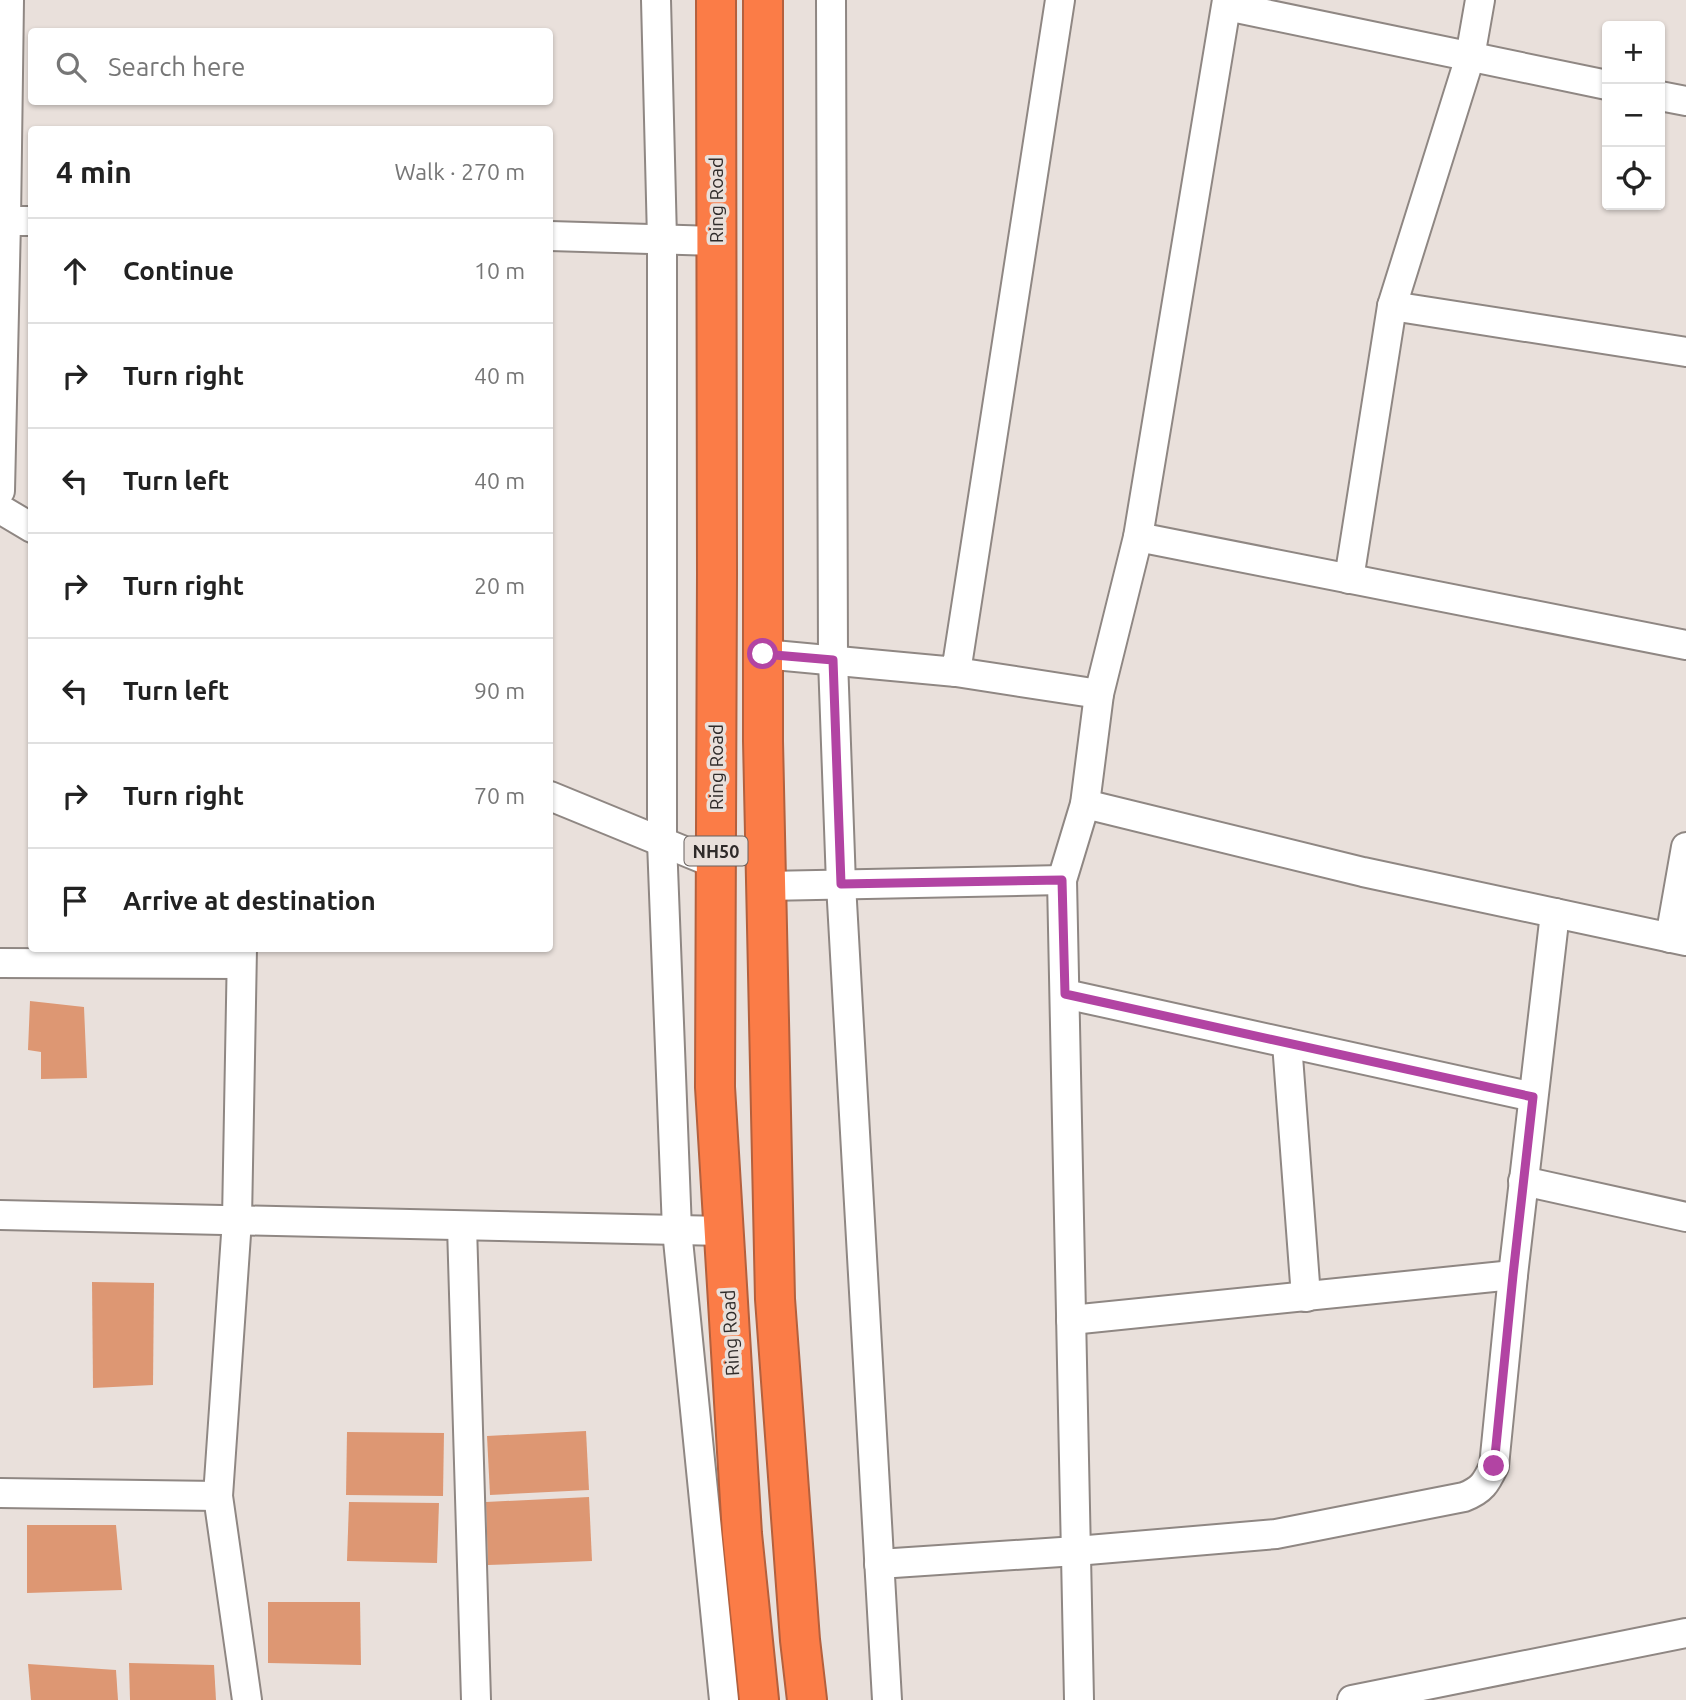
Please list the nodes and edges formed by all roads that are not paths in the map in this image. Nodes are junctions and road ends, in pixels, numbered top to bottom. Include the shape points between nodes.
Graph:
1 (9, 0) edge
2 (656, 0) edge
3 (716, 0) edge
4 (763, 0) edge
5 (831, 0) edge
6 (1060, 0) edge
7 (1480, 0) edge
8 (1227, 3) edge
9 (1471, 57) junction
10 (1602, 84) edge
11 (1665, 97) edge
12 (1686, 101) edge
13 (19, 221) edge
14 (553, 236) edge
15 (662, 239) junction
16 (716, 241) junction
17 (1392, 306) junction
18 (1686, 352) edge
19 (0, 491) edge
20 (0, 509) edge
21 (28, 526) edge
22 (1138, 537) junction
23 (1349, 579) junction
24 (1686, 645) edge
25 (763, 654) junction
26 (833, 660) junction
27 (956, 672) junction
28 (1099, 694) junction
29 (553, 797) edge
30 (1085, 804) junction
31 (662, 842) junction
32 (1686, 847) edge
33 (716, 864) junction
34 (1062, 880) junction
35 (841, 884) junction
36 (766, 886) junction
37 (1555, 913) junction
38 (1678, 939) edge
39 (241, 956) edge
40 (0, 963) edge
41 (1065, 994) junction
42 (1287, 1043) junction
43 (1533, 1097) junction
44 (1523, 1181) junction
45 (0, 1216) edge
46 (1686, 1217) edge
47 (237, 1220) junction
48 (462, 1226) junction
49 (677, 1230) junction
50 (724, 1231) junction
51 (1513, 1275) junction
52 (1306, 1297) junction
53 (1071, 1320) junction
54 (0, 1493) edge
55 (218, 1496) junction
56 (1076, 1551) junction
57 (879, 1564) junction
58 (1686, 1633) edge
59 (247, 1700) edge
60 (476, 1700) edge
61 (724, 1700) edge
62 (759, 1700) edge
63 (807, 1700) edge
64 (887, 1700) edge
65 (1079, 1700) edge
66 (1352, 1700) edge

1 - 13 street
2 - 15 street
3 - 16 highway, Ring Road / NH50
4 - 25 highway, NH50
5 - 26 street
6 - 27 street
7 - 9 street
8 - 9 street
8 - 22 street
9 - 10 street
9 - 17 street
11 - 12 street
13 - 19 street
14 - 15 street
15 - 16 street
15 - 31 street
16 - 33 highway, Ring Road / NH50
17 - 18 street
17 - 23 street
20 - 21 street
22 - 23 street
22 - 28 street
23 - 24 street
25 - 26 street
25 - 36 highway, NH50
26 - 27 street
26 - 35 street
27 - 28 street
28 - 30 street
29 - 31 street
30 - 34 street
30 - 37 street
31 - 33 street
31 - 49 street
32 - 38 street
33 - 50 highway, Ring Road / NH50 via 715,1087
34 - 35 street
34 - 41 street
35 - 36 street
35 - 57 street
36 - 63 highway, NH50 via 775,1299
37 - 38 street
37 - 43 street
39 - 40 street
39 - 47 street
41 - 42 street
41 - 53 street
42 - 43 street
42 - 52 street
43 - 44 street
44 - 46 street
44 - 51 street
45 - 47 street
47 - 48 street
47 - 55 street
48 - 49 street
48 - 60 street
49 - 50 street
49 - 61 street
50 - 62 highway, Ring Road / NH50 via 743,1534
51 - 52 street
51 - 56 street via 1494,1466 1478,1492 1276,1534
52 - 53 street
53 - 56 street
54 - 55 street
55 - 59 street
56 - 57 street
56 - 65 street
57 - 64 street
58 - 66 street

